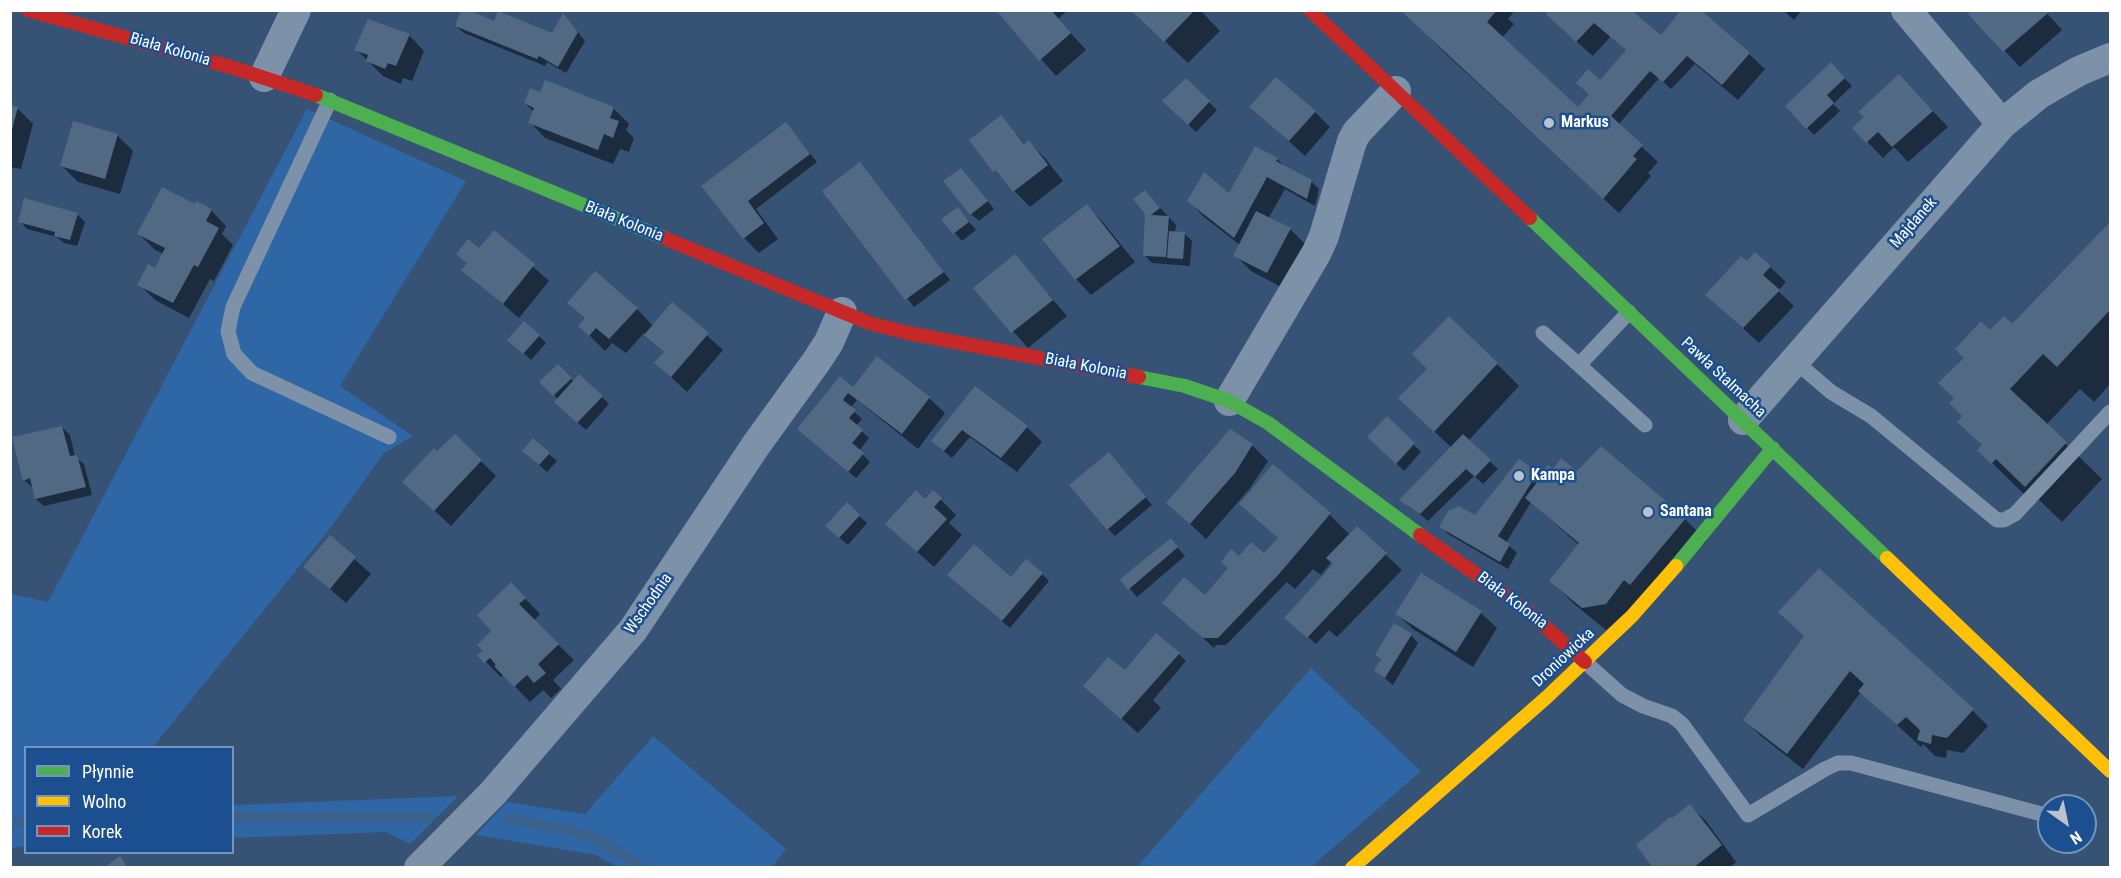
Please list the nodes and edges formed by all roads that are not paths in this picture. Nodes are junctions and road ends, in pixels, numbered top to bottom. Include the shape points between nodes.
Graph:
1 (28, 10) edge
2 (296, 10) edge
3 (1310, 10) edge
4 (1906, 10) edge
5 (2110, 58) edge
6 (264, 77) junction
7 (1396, 91) junction
8 (330, 100) junction
9 (2002, 124) junction
10 (842, 312) junction
11 (1629, 312) junction
12 (1543, 333) dead end
13 (1796, 362) junction
14 (1579, 364) junction
15 (1229, 401) junction
16 (2110, 412) edge
17 (1743, 420) junction
18 (1645, 425) dead end
19 (388, 437) dead end
20 (1773, 448) junction
21 (1585, 662) junction
22 (2110, 771) edge
23 (2037, 813) edge
24 (419, 867) edge
25 (1352, 867) edge

1 - 6 street, Biała Kolonia
2 - 6 street
3 - 7 street, Pawła Stalmacha
4 - 9 street
5 - 9 street, Majdanek via 2039,94
6 - 8 street, Biała Kolonia
7 - 11 street, Pawła Stalmacha
7 - 15 street via 1352,141 1317,252
8 - 10 street, Biała Kolonia
8 - 19 lane via 233,307 228,331 234,354 252,373
9 - 13 street, Majdanek
10 - 15 street, Biała Kolonia via 899,332 1185,386
10 - 24 street, Wschodnia via 816,362 633,630 493,793
11 - 14 lane
11 - 17 street, Pawła Stalmacha
12 - 14 lane
13 - 16 lane via 1831,392 1872,416 1997,520 2015,514
13 - 17 street, Majdanek
14 - 18 lane
15 - 21 street, Biała Kolonia via 1268,423 1523,607
17 - 20 street, Pawła Stalmacha
20 - 21 street, Droniowicka via 1675,568
20 - 22 street, Pawła Stalmacha
21 - 23 lane via 1622,695 1682,724 1748,815 1838,763 1851,763
21 - 25 street, Droniowicka

